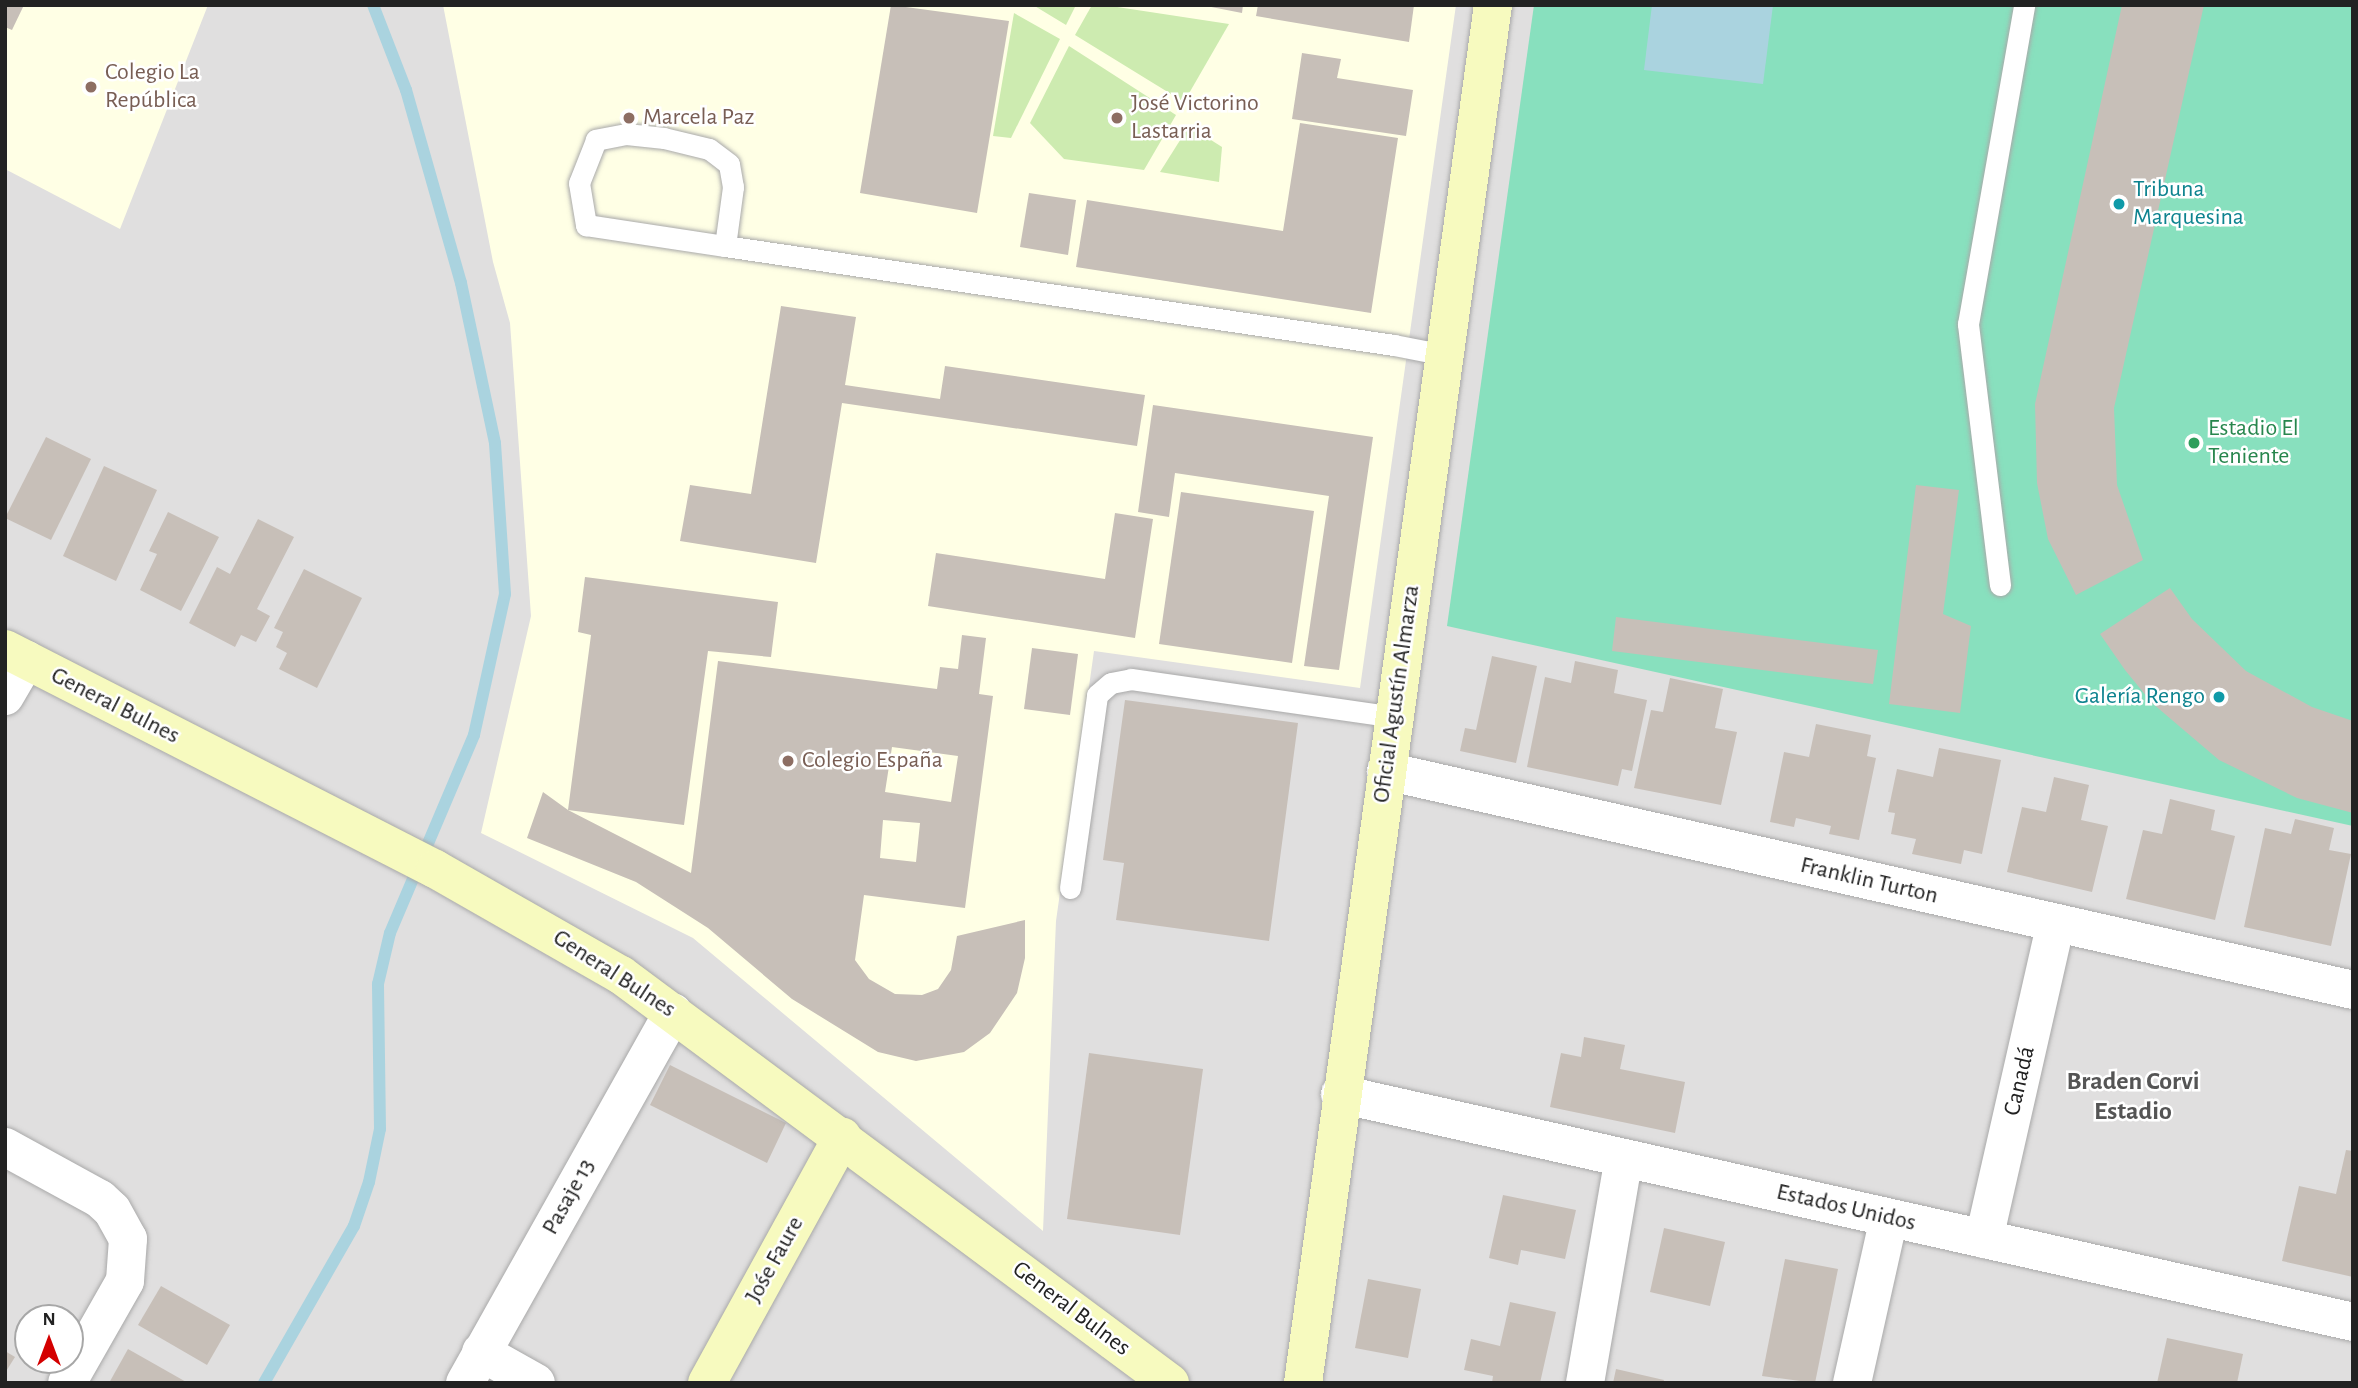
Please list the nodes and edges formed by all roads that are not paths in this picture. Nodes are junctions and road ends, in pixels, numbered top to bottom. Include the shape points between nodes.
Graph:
1 (1493, 5) edge
2 (2024, 5) edge
3 (725, 246) junction
4 (1445, 355) junction
5 (2000, 585) dead end
6 (16, 655) edge
7 (5, 696) edge
8 (1394, 717) junction
9 (1386, 771) junction
10 (1070, 888) dead end
11 (2056, 923) junction
12 (2353, 990) edge
13 (673, 1012) junction
14 (1340, 1094) junction
15 (842, 1137) junction
16 (5, 1147) edge
17 (1624, 1158) junction
18 (1889, 1218) junction
19 (1984, 1239) junction
20 (2353, 1322) edge
21 (473, 1367) edge
22 (67, 1383) edge
23 (536, 1383) edge
24 (707, 1383) edge
25 (1170, 1383) edge
26 (1303, 1383) edge
27 (1585, 1383) edge
28 (1852, 1383) edge

1 - 4 street, Oficial Agustín Almarza
2 - 5 lane via 1968,324
3 - 3 lane via 733,187 729,164 709,149 664,138 626,134 596,140 579,183 586,225
3 - 4 lane
4 - 8 street, Oficial Agustín Almarza
6 - 7 street
6 - 13 street, General Bulnes via 421,861 566,941
8 - 9 street, Oficial Agustín Almarza
8 - 10 lane via 1130,679 1111,682 1097,695
9 - 11 street, Franklin Turton
9 - 14 street, Oficial Agustín Almarza
11 - 12 street, Franklin Turton
11 - 19 street, Canadá
13 - 15 street, General Bulnes
13 - 21 street, Pasaje 13
14 - 17 street, Estados Unidos
14 - 26 street, Oficial Agustín Almarza
15 - 24 street, Jośe Faure
15 - 25 street, General Bulnes
16 - 22 street via 100,1199 128,1238 125,1281
17 - 18 street, Estados Unidos
17 - 27 street
18 - 19 street, Estados Unidos
18 - 28 street
19 - 20 street, Estados Unidos
21 - 23 street

